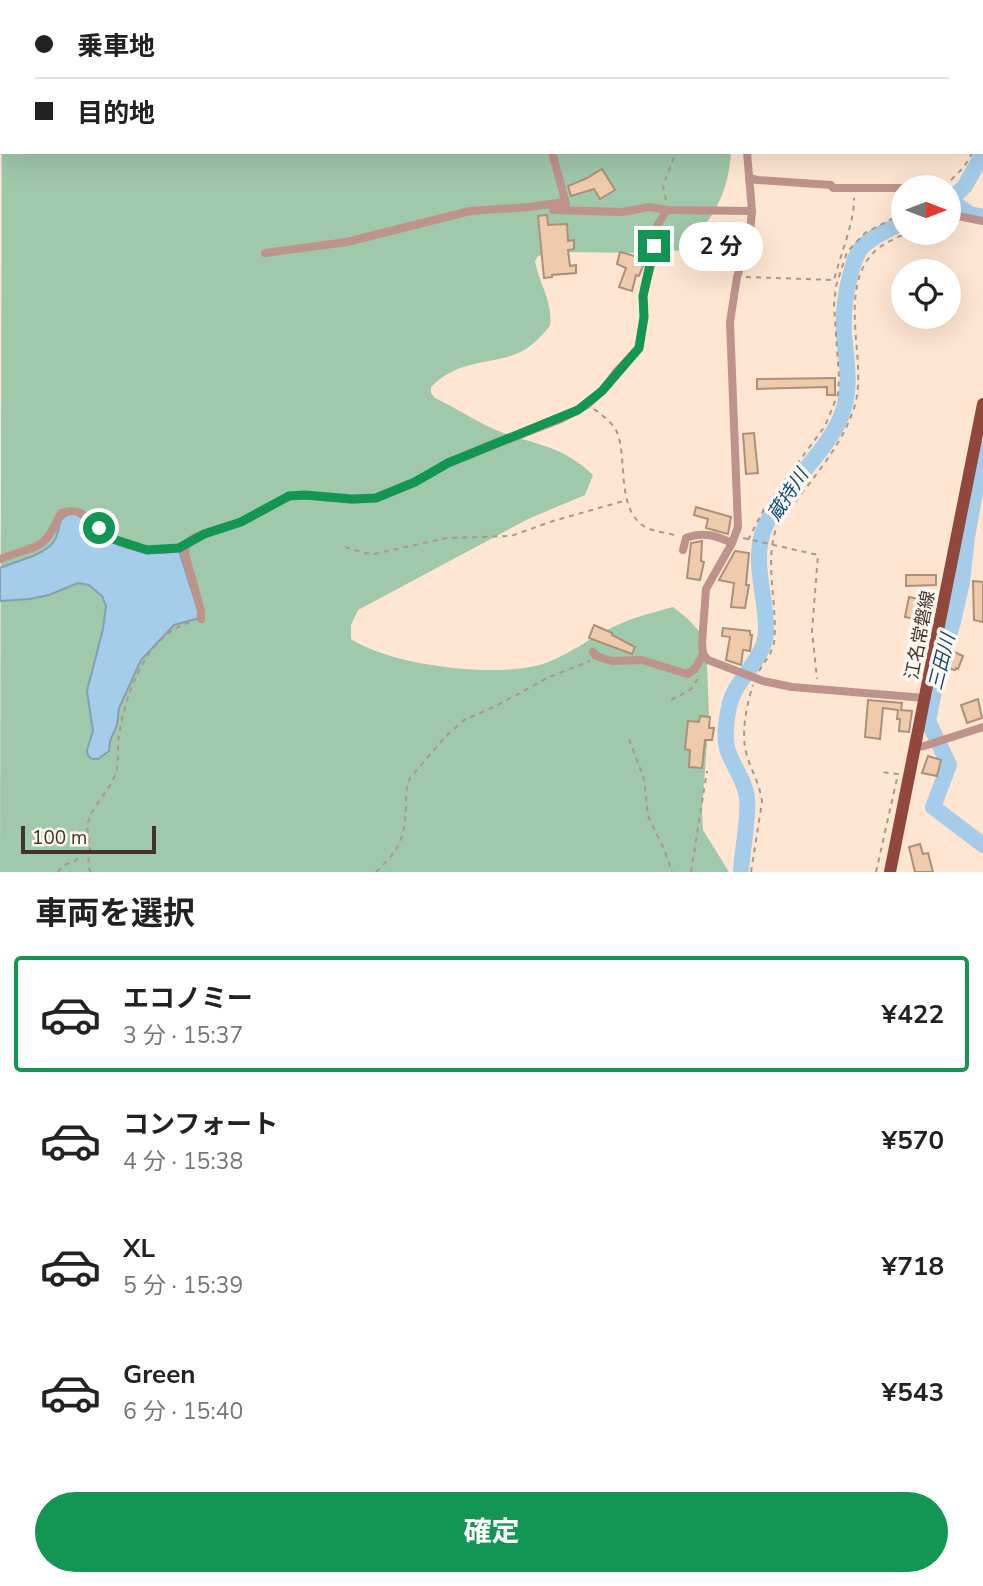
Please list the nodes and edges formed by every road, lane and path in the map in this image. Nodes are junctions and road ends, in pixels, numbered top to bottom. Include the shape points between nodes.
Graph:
1 (553, 154) edge
2 (675, 154) edge
3 (747, 154) edge
4 (972, 154) edge
5 (956, 175) edge
6 (749, 178) junction
7 (853, 187) junction
8 (891, 188) edge
9 (566, 206) junction
10 (554, 210) dead end
11 (667, 210) junction
12 (752, 211) junction
13 (961, 216) edge
14 (891, 219) edge
15 (983, 220) edge
16 (891, 242) edge
17 (265, 253) dead end
18 (737, 277) junction
19 (983, 404) edge
20 (587, 405) junction
21 (627, 499) junction
22 (686, 538) junction
23 (734, 539) junction
24 (748, 540) junction
25 (186, 545) junction
26 (773, 545) junction
27 (345, 548) dead end
28 (683, 551) dead end
29 (0, 559) edge
30 (201, 618) joint
31 (595, 654) joint
32 (705, 657) junction
33 (755, 678) junction
34 (818, 689) junction
35 (925, 698) junction
36 (671, 700) dead end
37 (983, 727) edge
38 (629, 739) dead end
39 (915, 747) junction
40 (708, 771) dead end
41 (881, 772) dead end
42 (89, 845) junction
43 (893, 856) junction
44 (58, 872) edge
45 (91, 872) edge
46 (376, 872) edge
47 (672, 872) edge
48 (691, 872) edge
49 (751, 872) edge
50 (876, 872) edge
51 (890, 872) edge
52 (896, 872) edge

1 - 9 street
2 - 11 path via 663,186
3 - 6 street
4 - 5 path
6 - 7 street
6 - 12 street
7 - 8 street
7 - 18 path via 855,214 834,280
9 - 10 street
9 - 11 street via 622,212 649,207
9 - 17 street via 470,211 347,242
11 - 12 street
11 - 20 street via 657,226 643,296 639,348
12 - 18 street via 749,241
13 - 15 street
14 - 24 path via 866,233 847,252 834,305 838,394 825,426 764,509
16 - 26 path via 867,263 857,292 858,381 852,414 825,462 780,521
18 - 23 street via 730,322 739,511
19 - 35 main road, 江名常磐線
20 - 21 path via 618,434
20 - 25 street via 376,498 289,496
21 - 22 path via 645,527
21 - 27 path via 504,537 447,538 374,554
22 - 23 street via 708,534
22 - 28 street
23 - 24 path
23 - 32 street via 706,589
24 - 26 path
25 - 29 street via 141,549 113,539 82,512 71,511 61,513 44,543
25 - 30 street
26 - 33 path via 774,643
26 - 34 path via 818,555 812,631
30 - 42 path via 170,631 139,671 122,716 116,773 88,820
31 - 32 street via 612,661 642,660 687,674
31 - 46 path via 588,662 549,677 455,727 410,778 404,836
32 - 33 street
32 - 36 path via 690,690
33 - 34 street
33 - 49 path via 745,748 762,802
34 - 35 street
35 - 39 main road, 江名常磐線
37 - 39 street
38 - 47 path via 644,779 648,816
39 - 43 main road, 江名常磐線
40 - 48 path
41 - 50 path via 898,774
42 - 44 path
42 - 45 path
43 - 51 main road, 江名常磐線
43 - 52 street

